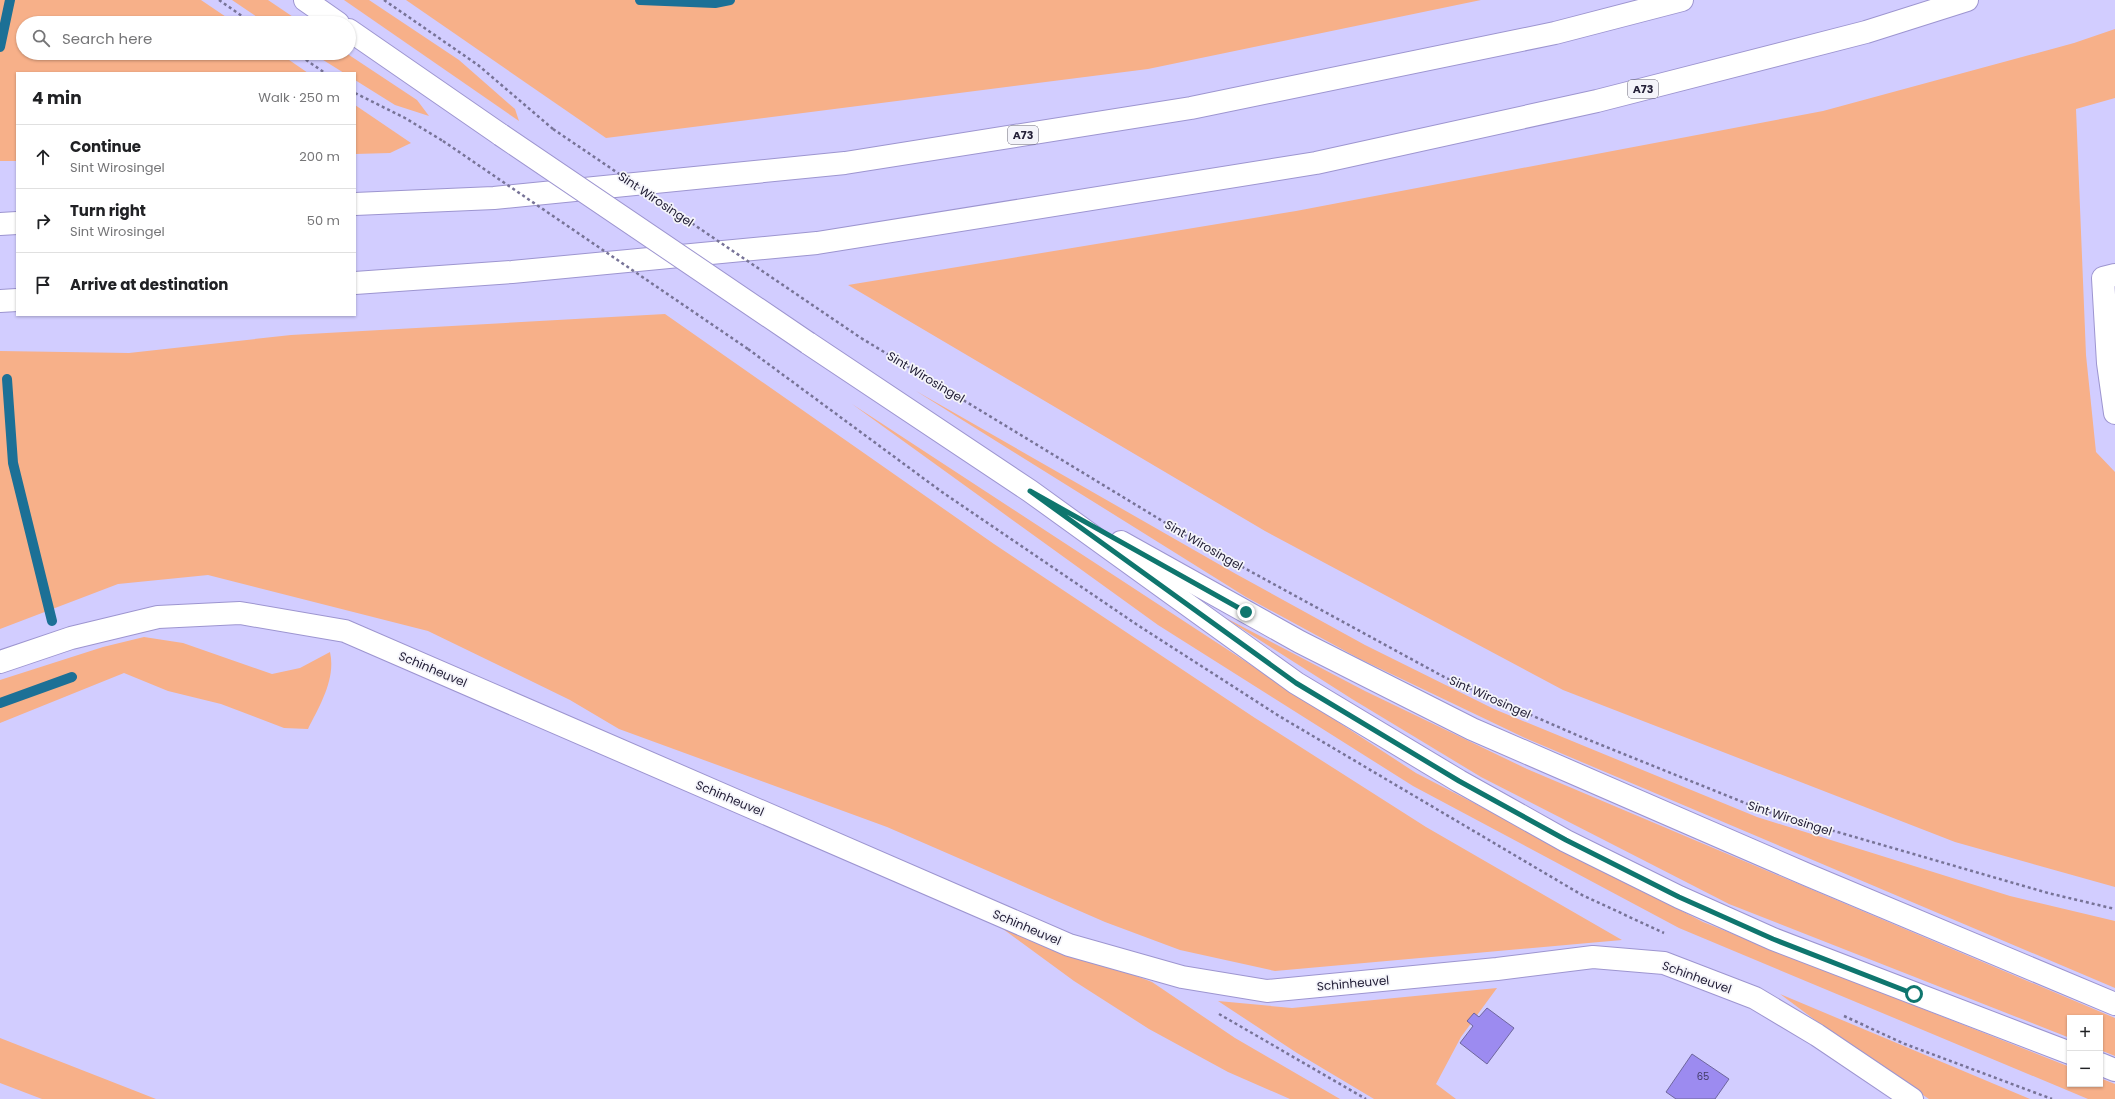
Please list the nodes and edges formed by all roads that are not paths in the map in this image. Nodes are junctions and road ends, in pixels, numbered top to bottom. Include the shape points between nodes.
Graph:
1 (305, 0) edge
2 (1682, 0) edge
3 (1967, 0) edge
4 (328, 16) edge
5 (356, 35) edge
6 (356, 204) edge
7 (16, 223) edge
8 (0, 224) edge
9 (2115, 275) edge
10 (356, 283) edge
11 (16, 300) edge
12 (0, 301) edge
13 (2115, 413) edge
14 (1030, 491) junction
15 (0, 662) edge
16 (2115, 1004) edge
17 (2067, 1052) edge
18 (2103, 1065) edge
19 (2115, 1070) edge
20 (1912, 1099) edge

1 - 4 main road
2 - 6 main road, A73 via 1555,33 1191,108 845,163 494,198
3 - 10 main road, A73 via 1866,32 1604,99 1316,163 817,243 512,272
5 - 14 main road, bridge
7 - 8 main road
9 - 13 main road via 2102,278 2108,363
11 - 12 main road
14 - 16 main road via 1300,642 1472,729 1808,875
14 - 17 main road via 1296,683 1459,781 1566,840 1679,897 1773,939
15 - 20 main road, Schinheuvel via 71,638 158,617 240,613 345,631 1069,945 1182,977 1267,991 1593,957 1664,964 1755,998 1817,1035
18 - 19 main road

